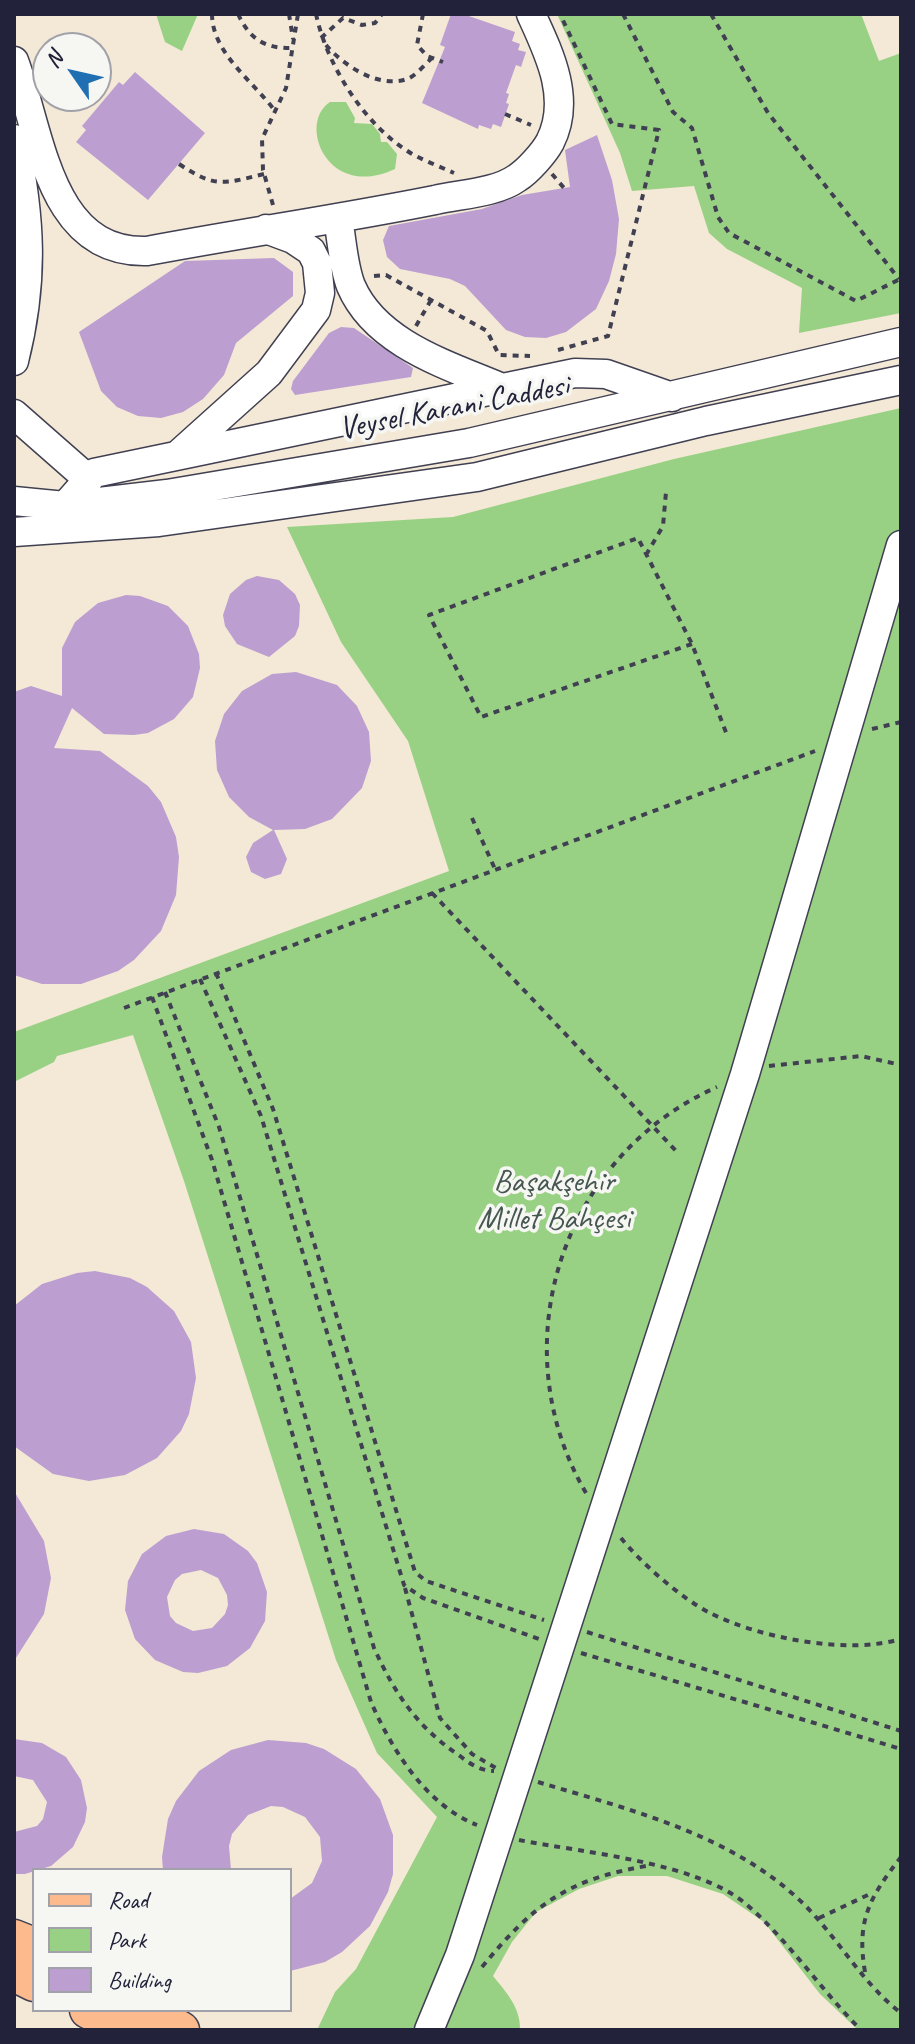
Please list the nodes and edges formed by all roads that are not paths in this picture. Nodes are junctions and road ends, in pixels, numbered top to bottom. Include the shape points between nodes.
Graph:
1 (531, 14) edge
2 (14, 61) edge
3 (14, 139) edge
4 (338, 219) junction
5 (272, 228) junction
6 (367, 311) junction
7 (305, 326) junction
8 (901, 342) edge
9 (14, 361) edge
10 (901, 380) edge
11 (502, 388) junction
12 (673, 398) junction
13 (14, 414) edge
14 (177, 455) junction
15 (88, 479) junction
16 (14, 501) edge
17 (65, 506) junction
18 (14, 532) edge
19 (901, 545) edge
20 (14, 1973) edge
21 (32, 1982) edge
22 (92, 2012) edge
23 (150, 2012) edge
24 (129, 2030) edge
25 (181, 2030) edge
26 (429, 2030) edge

1 - 4 street via 559,89 550,142 537,157 517,178 496,187
2 - 5 street via 57,191 68,215 95,239 147,251
3 - 9 street via 31,267
4 - 5 street
4 - 6 street via 350,284
5 - 7 street via 311,251 317,263 320,293
6 - 7 street via 327,311
6 - 11 street via 406,344
7 - 14 street via 269,373
8 - 12 street, Veysel Karani Caddesi
10 - 18 street, Veysel Karani Caddesi via 477,477 159,522
11 - 12 street via 588,371
11 - 14 street
12 - 17 street, Veysel Karani Caddesi via 469,443
13 - 15 street
14 - 15 street via 94,473
15 - 17 street
16 - 17 street, Veysel Karani Caddesi
19 - 26 street via 745,1074 458,1959
20 - 21 main road
22 - 24 main road
23 - 25 main road

